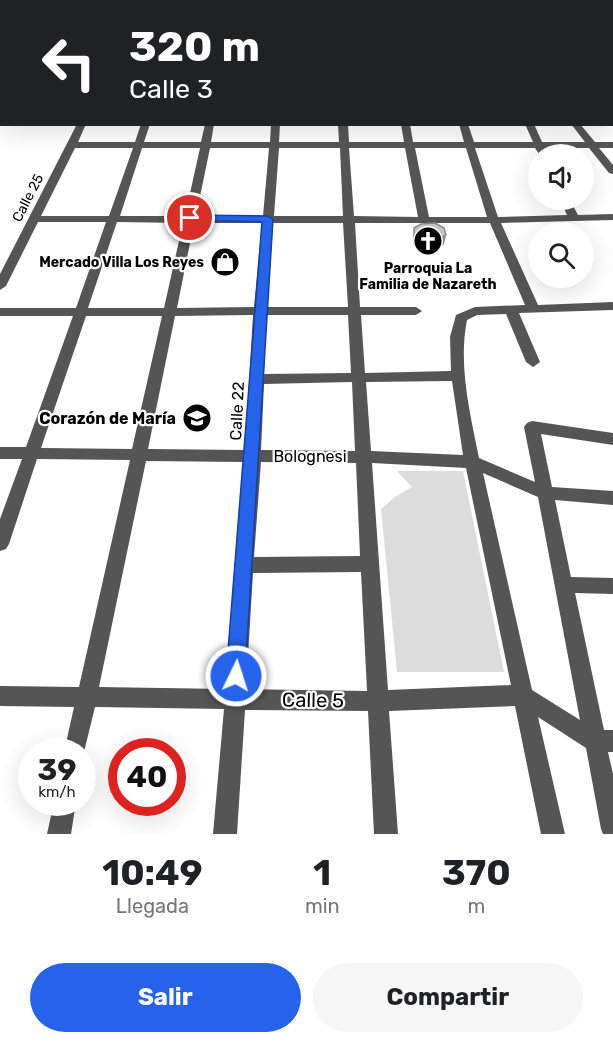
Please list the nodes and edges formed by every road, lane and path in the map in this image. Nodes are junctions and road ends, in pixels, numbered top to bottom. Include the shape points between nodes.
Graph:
1 (536, 0) edge
2 (562, 0) edge
3 (81, 126) edge
4 (145, 126) edge
5 (210, 126) edge
6 (276, 126) edge
7 (343, 126) edge
8 (406, 126) edge
9 (465, 126) edge
10 (530, 126) edge
11 (577, 126) edge
12 (538, 144) edge
13 (591, 144) edge
14 (72, 145) junction
15 (139, 145) junction
16 (206, 145) junction
17 (274, 145) junction
18 (613, 145) edge
19 (344, 146) junction
20 (594, 146) edge
21 (411, 147) junction
22 (472, 147) junction
23 (594, 147) edge
24 (528, 149) edge
25 (613, 171) edge
26 (570, 210) edge
27 (613, 217) edge
28 (113, 218) junction
29 (190, 218) junction
30 (349, 218) junction
31 (424, 218) junction
32 (574, 218) junction
33 (34, 219) junction
34 (268, 219) junction
35 (494, 220) junction
36 (0, 286) edge
37 (613, 306) edge
38 (533, 309) junction
39 (511, 310) junction
40 (416, 311) dead end
41 (0, 312) edge
42 (81, 312) junction
43 (170, 312) junction
44 (260, 312) junction
45 (354, 312) junction
46 (533, 362) dead end
47 (458, 376) junction
48 (358, 378) junction
49 (257, 379) junction
50 (613, 439) edge
51 (0, 453) edge
52 (32, 454) junction
53 (138, 455) junction
54 (253, 456) junction
55 (363, 457) junction
56 (473, 462) junction
57 (545, 493) junction
58 (613, 498) edge
59 (0, 544) edge
60 (370, 564) junction
61 (244, 565) junction
62 (564, 585) junction
63 (613, 586) edge
64 (522, 695) junction
65 (0, 696) edge
66 (85, 697) junction
67 (234, 699) junction
68 (379, 701) junction
69 (78, 738) edge
70 (604, 741) edge
71 (62, 816) edge
72 (613, 829) edge
73 (59, 834) edge
74 (225, 834) edge
75 (386, 834) edge
76 (553, 834) edge

1 - 2 street
3 - 14 street, Calle 25
4 - 15 street
5 - 16 street
6 - 17 street, Calle 22
7 - 19 street
8 - 21 street
9 - 22 street
10 - 12 street
11 - 13 street
14 - 15 street
14 - 33 street, Calle 25
15 - 16 street
15 - 28 street
16 - 17 street
16 - 29 street
17 - 19 street
17 - 34 street, Calle 22
18 - 20 street
19 - 21 street
19 - 30 street
21 - 22 street
21 - 31 street
22 - 24 street
22 - 35 street
23 - 25 street
26 - 32 street
27 - 32 street
28 - 29 street
28 - 33 street
28 - 42 street
29 - 34 street
29 - 43 street
30 - 31 street
30 - 34 street
30 - 45 street
31 - 35 street
32 - 35 street
33 - 36 street, Calle 25
34 - 44 street, Calle 22
35 - 38 street
37 - 38 street
38 - 39 street
39 - 46 street
39 - 47 street via 475,311 461,318 456,329
40 - 45 street
41 - 42 street
42 - 43 street
42 - 52 street
43 - 44 street
43 - 53 street
44 - 45 street
44 - 49 street, Calle 22
45 - 48 street
47 - 48 street
47 - 56 street
48 - 49 street
48 - 55 street
49 - 54 street, Calle 22
50 - 57 street via 532,427
51 - 52 street, Bolognesi
52 - 53 street, Bolognesi
52 - 59 street
53 - 54 street, Bolognesi
53 - 66 street
54 - 55 street, Bolognesi
54 - 61 street, Calle 22
55 - 56 street, Bolognesi
55 - 60 street
56 - 57 street, Bolognesi
56 - 64 street
57 - 58 street, Bolognesi
57 - 62 street
60 - 61 street
60 - 68 street
61 - 67 street, Calle 22
62 - 63 street
62 - 70 street
64 - 68 street, Calle 5
64 - 70 street
64 - 76 street
65 - 66 street, Calle 5
66 - 67 street, Calle 5
66 - 69 street
67 - 68 street, Calle 5
67 - 74 street, Calle 22
68 - 75 street
70 - 72 street
71 - 73 street

